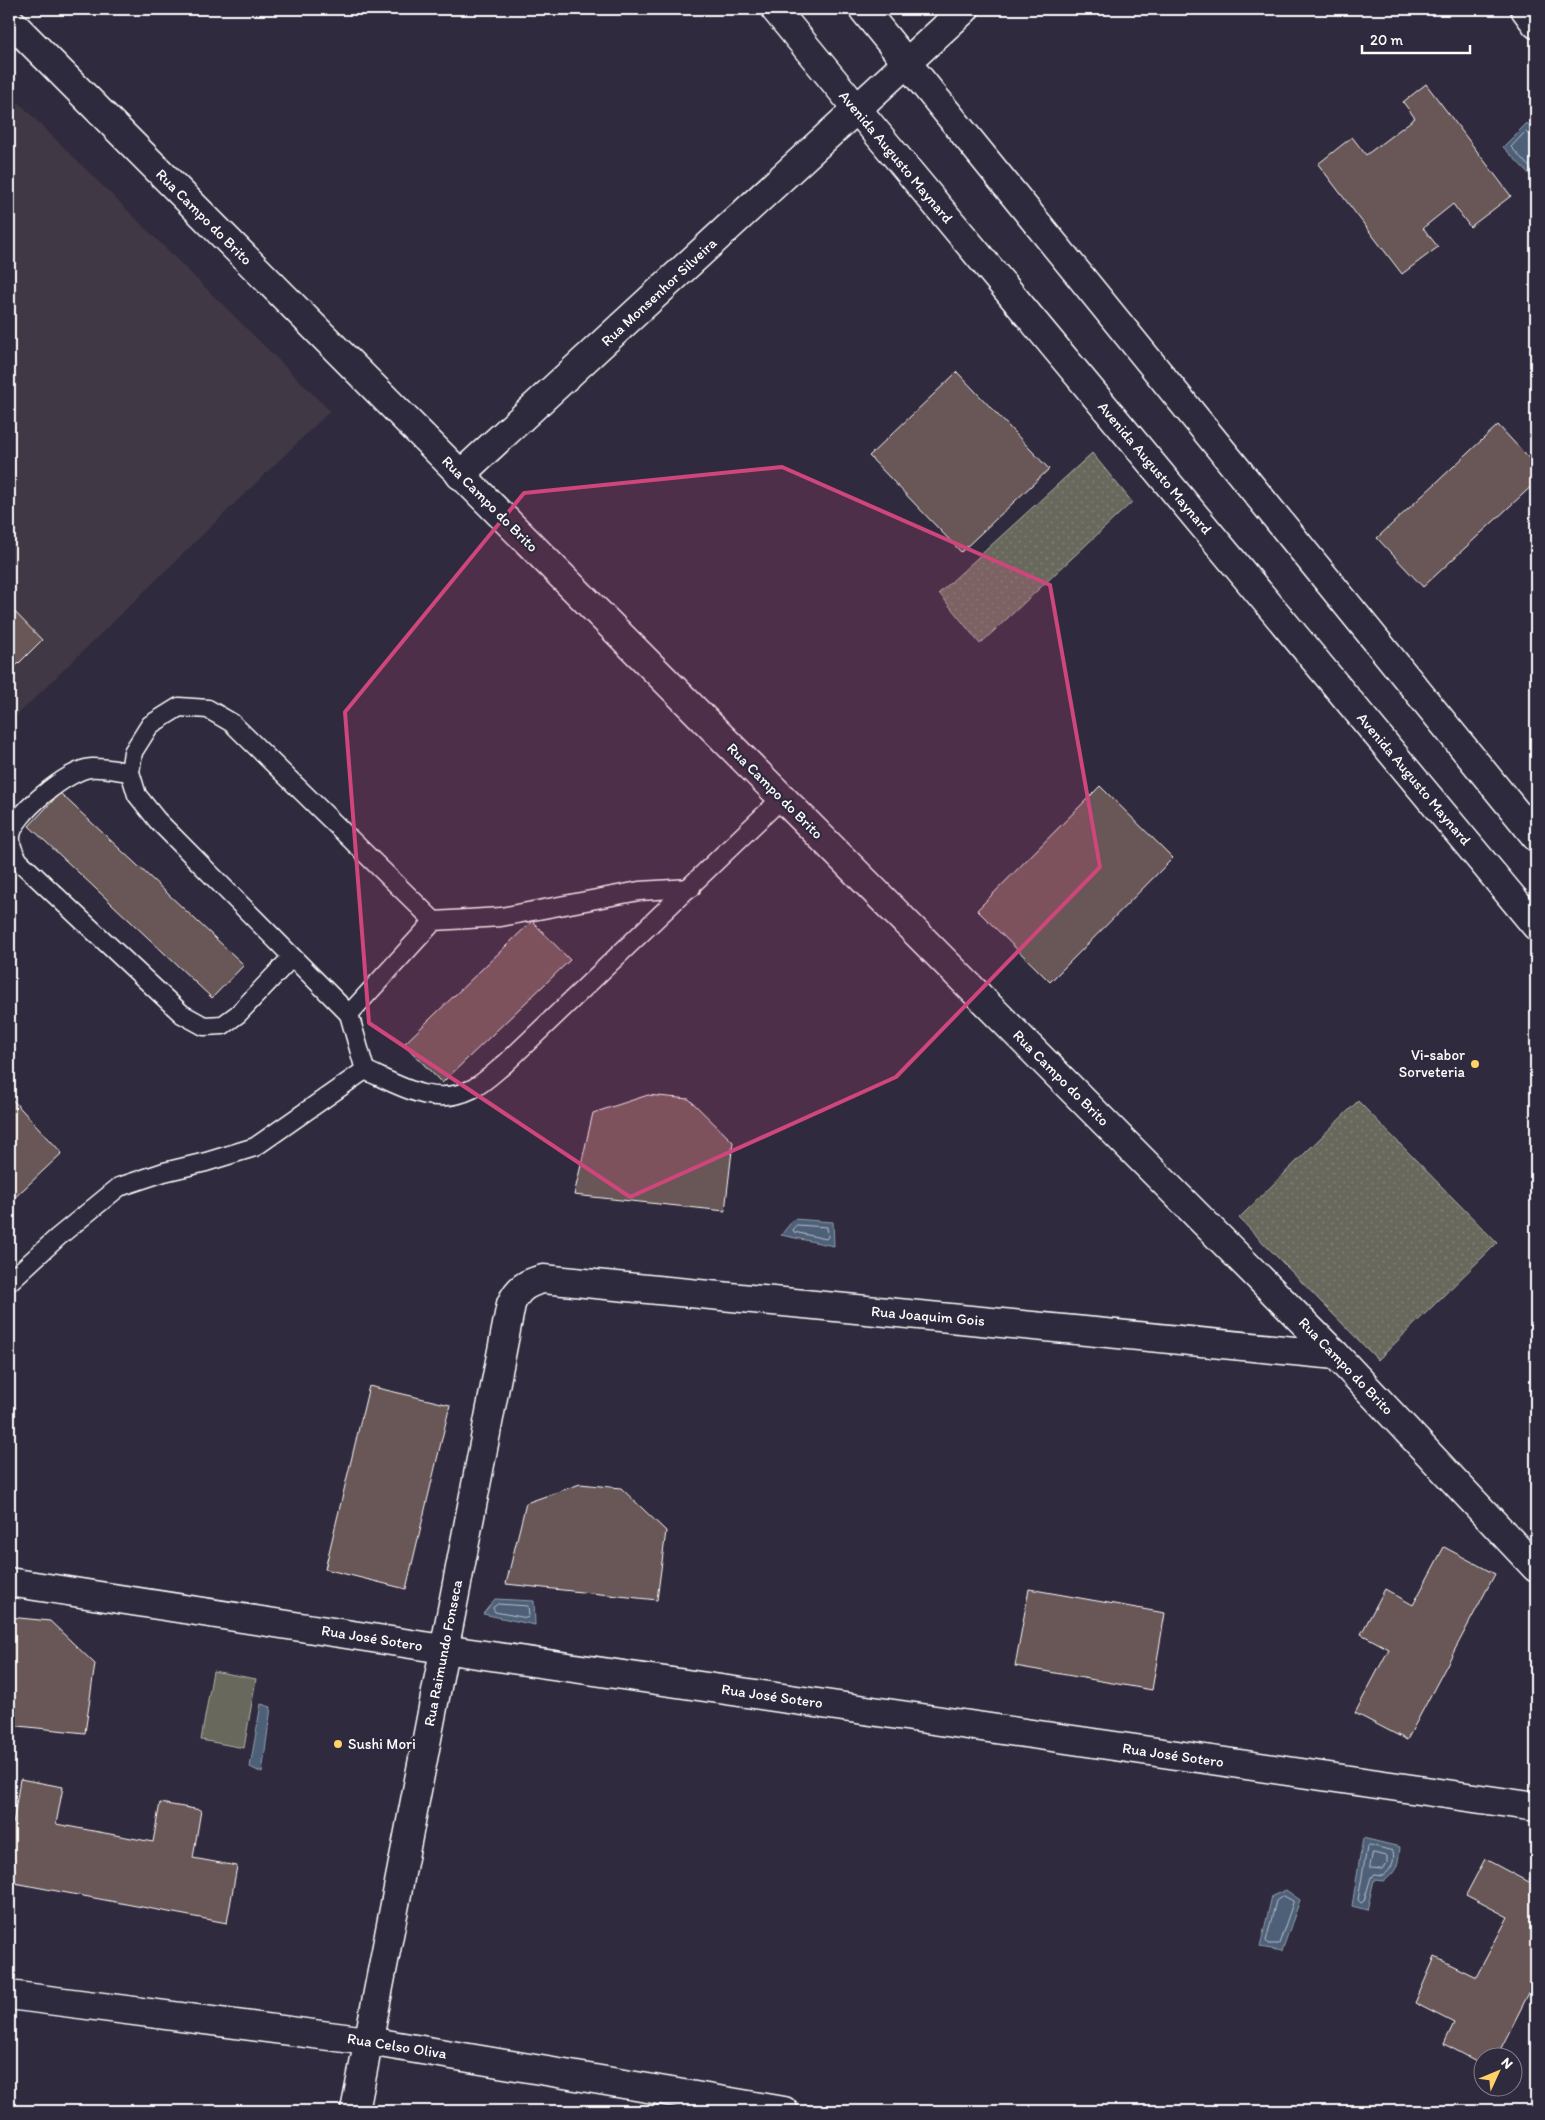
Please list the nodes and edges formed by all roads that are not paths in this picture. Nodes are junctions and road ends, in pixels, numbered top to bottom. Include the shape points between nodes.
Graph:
1 (776, 9) edge
2 (864, 9) edge
3 (965, 9) edge
4 (1525, 9) edge
5 (9, 20) edge
6 (1536, 24) edge
7 (908, 61) junction
8 (857, 109) junction
9 (460, 475) junction
10 (130, 772) junction
11 (782, 798) junction
12 (1533, 826) edge
13 (691, 888) junction
14 (434, 921) junction
15 (1536, 926) edge
16 (292, 957) junction
17 (349, 1014) junction
18 (365, 1070) junction
19 (11, 1277) edge
20 (521, 1287) joint
21 (1336, 1355) junction
22 (1536, 1568) edge
23 (9, 1582) edge
24 (444, 1649) junction
25 (1536, 1807) edge
26 (9, 1995) edge
27 (368, 2041) junction
28 (355, 2111) edge
29 (784, 2111) edge

1 - 8 street, Avenida Augusto Maynard
2 - 7 street
3 - 7 street
4 - 6 street
5 - 9 street, Rua Campo do Brito
7 - 8 street, Rua Monsenhor Silveira
7 - 12 street
8 - 9 street, Rua Monsenhor Silveira
8 - 15 street, Avenida Augusto Maynard
9 - 11 street, Rua Campo do Brito
10 - 14 lane via 133,752 150,725 179,707 208,708 232,723
10 - 16 lane via 137,795 157,820
10 - 16 lane via 91,768 75,772 49,789 18,820 11,834 12,848 19,861 182,1014 204,1026 223,1025 238,1014
11 - 13 lane
11 - 21 street, Rua Campo do Brito
13 - 14 lane via 639,891 501,917
13 - 18 lane via 506,1063 474,1088 454,1096 433,1098
14 - 17 lane
16 - 17 lane
17 - 18 lane
18 - 19 lane via 255,1147 120,1187
20 - 21 street, Rua Joaquim Gois via 543,1279
20 - 24 street, Rua Raimundo Fonseca via 511,1304
21 - 22 street, Rua Campo do Brito
23 - 24 street, Rua José Sotero
24 - 25 street, Rua José Sotero
24 - 27 street, Rua Raimundo Fonseca
26 - 27 street, Rua Celso Oliva
27 - 28 street, Rua Raimundo Fonseca
27 - 29 street, Rua Celso Oliva

